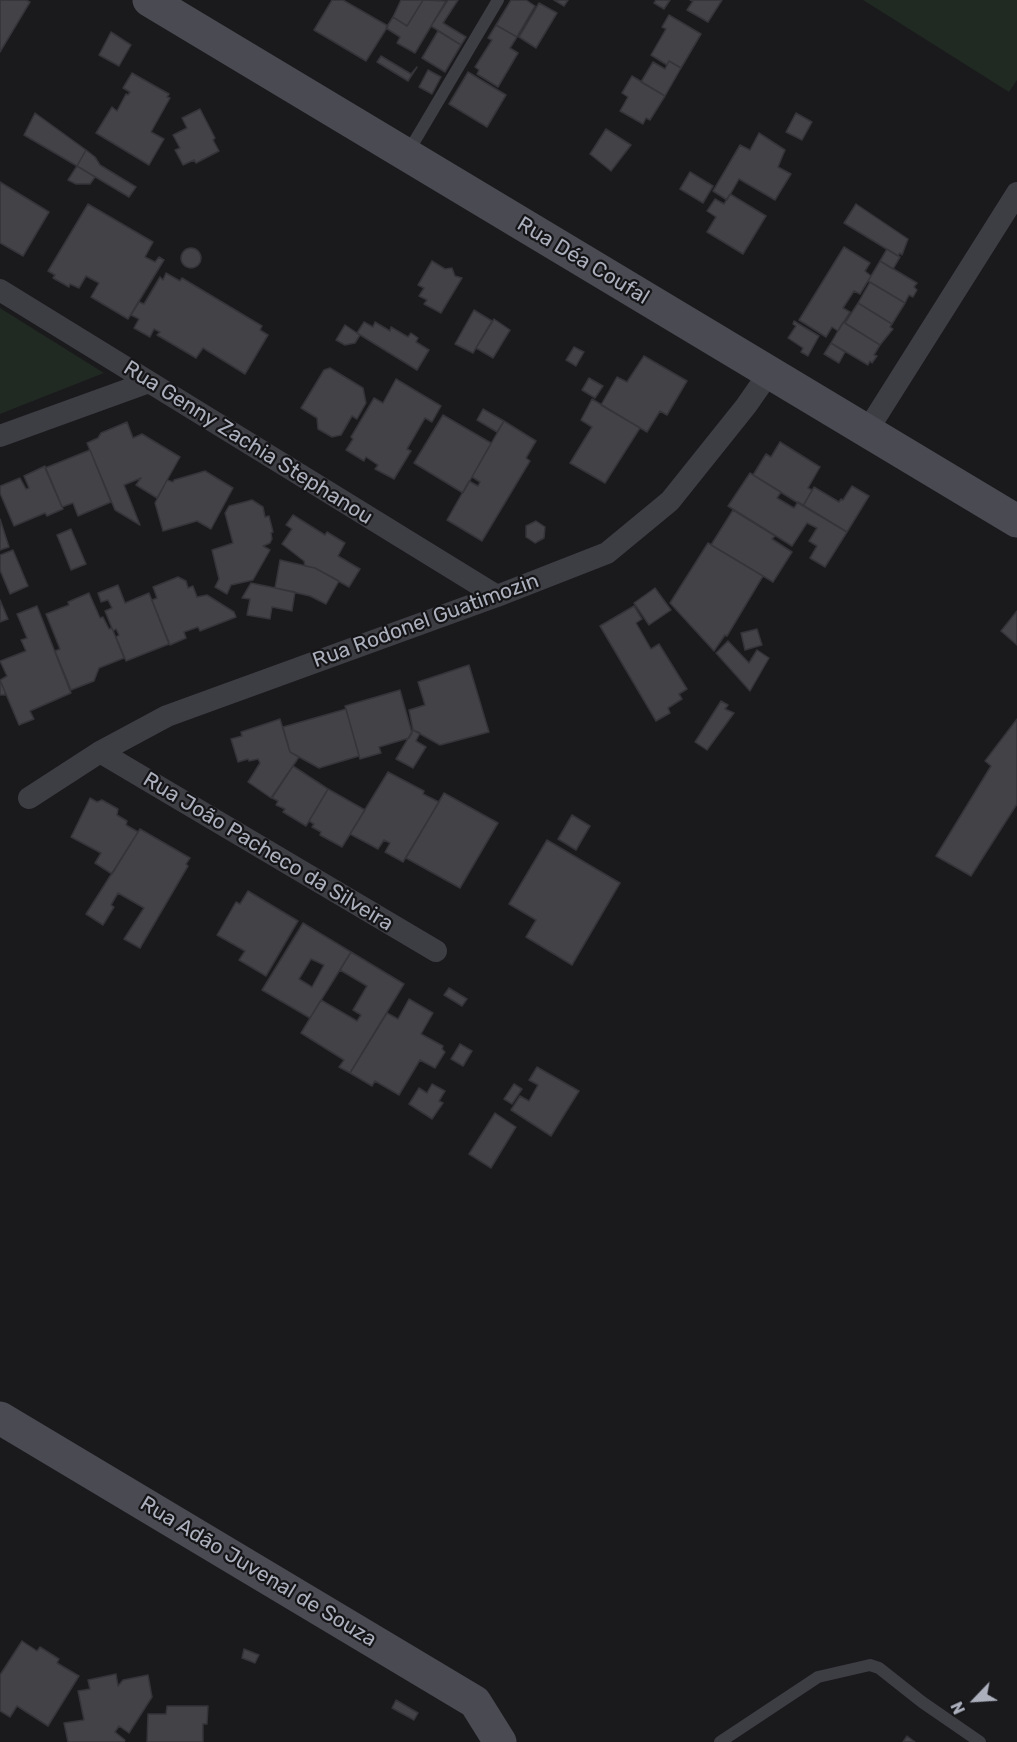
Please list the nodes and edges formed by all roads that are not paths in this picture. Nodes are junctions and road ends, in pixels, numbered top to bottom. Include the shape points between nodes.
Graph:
1 (149, 0) edge
2 (498, 0) edge
3 (407, 155) junction
4 (1017, 193) edge
5 (0, 290) edge
6 (769, 373) junction
7 (149, 382) junction
8 (867, 431) junction
9 (0, 436) edge
10 (1017, 521) edge
11 (497, 596) junction
12 (100, 752) junction
13 (29, 798) dead end
14 (436, 951) dead end
15 (0, 1418) edge
16 (500, 1742) edge
17 (720, 1742) edge
18 (980, 1742) edge

1 - 3 main road, Rua Déa Coufal
2 - 3 lane
3 - 6 main road, Rua Déa Coufal
4 - 8 street
5 - 7 street, Rua Genny Zachia Stephanou
6 - 8 main road, Rua Déa Coufal
6 - 11 street, Rua Rodonel Guatimozin via 670,501 607,553
7 - 9 street
7 - 11 street, Rua Genny Zachia Stephanou
8 - 10 main road, Rua Déa Coufal
11 - 12 street, Rua Rodonel Guatimozin via 167,716
12 - 13 street, Rua Rodonel Guatimozin
12 - 14 street, Rua João Pacheco da Silveira
15 - 16 main road, Rua Adão Juvenal de Souza via 475,1702
17 - 18 lane via 818,1677 870,1665

